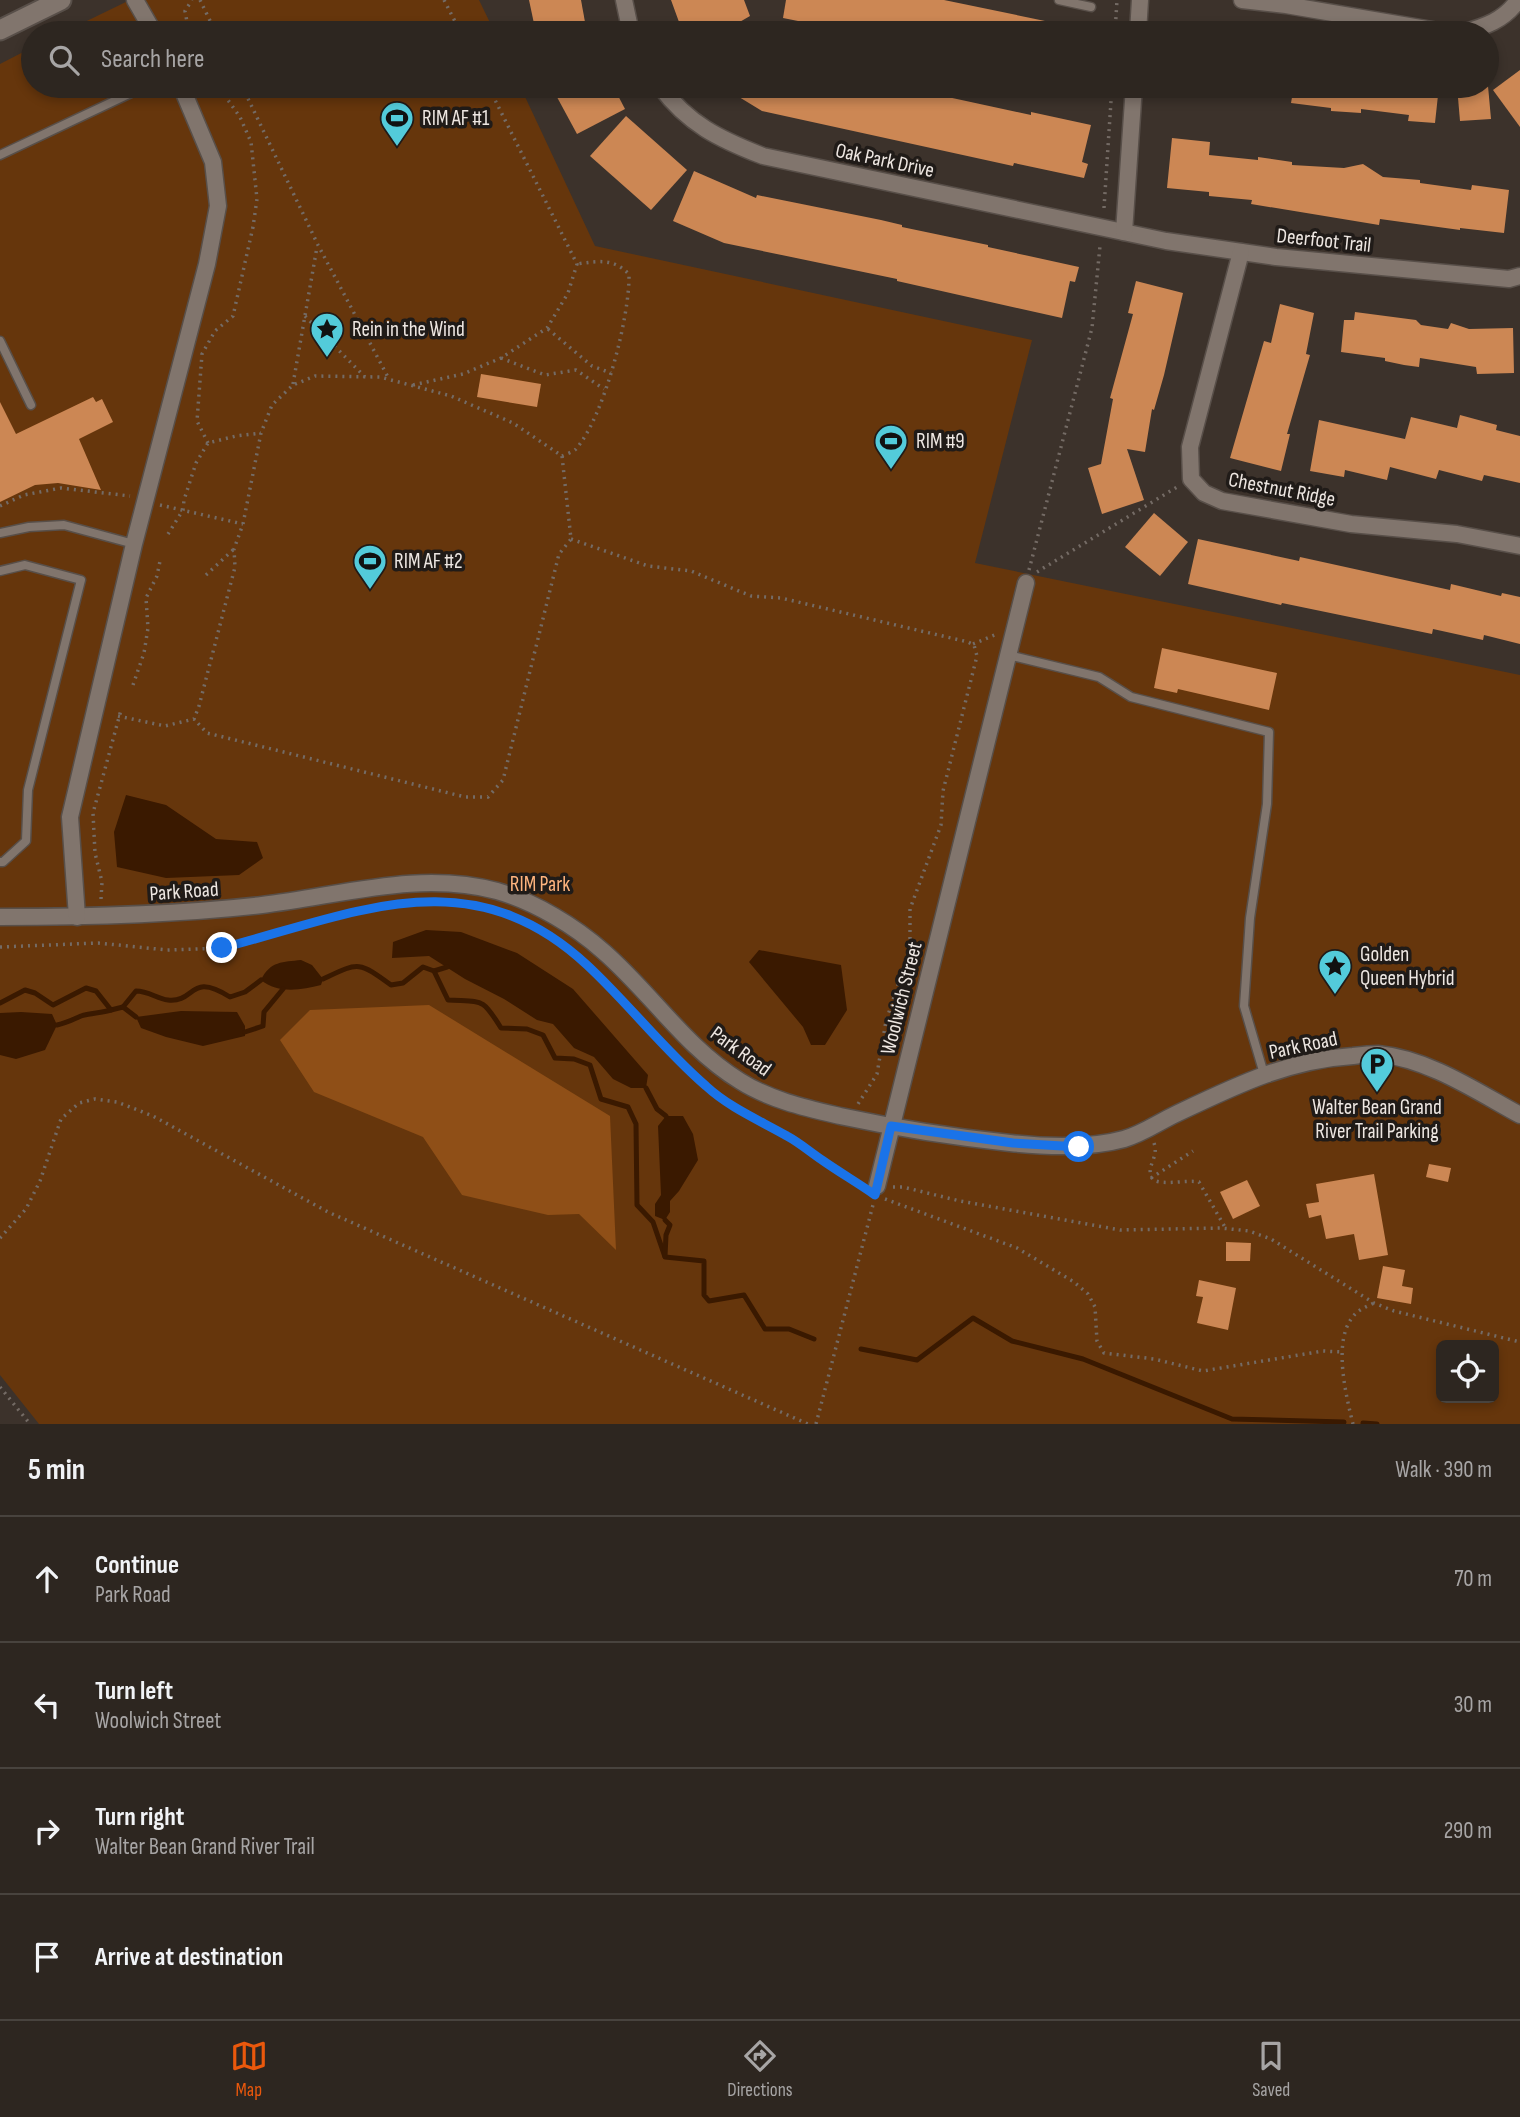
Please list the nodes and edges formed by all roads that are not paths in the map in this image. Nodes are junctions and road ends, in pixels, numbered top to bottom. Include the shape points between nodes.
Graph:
1 (61, 0) edge
2 (135, 0) edge
3 (624, 0) edge
4 (1059, 0) edge
5 (1140, 0) edge
6 (1242, 0) edge
7 (1518, 0) edge
8 (1281, 3) edge
9 (1091, 7) dead end
10 (147, 21) edge
11 (628, 21) edge
12 (1139, 21) edge
13 (1382, 21) edge
14 (1495, 21) edge
15 (0, 30) edge
16 (121, 98) edge
17 (186, 98) edge
18 (669, 98) edge
19 (1133, 98) edge
20 (0, 155) edge
21 (1124, 232) junction
22 (1241, 252) junction
23 (1520, 276) edge
24 (0, 341) edge
25 (31, 405) dead end
26 (0, 533) edge
27 (134, 544) junction
28 (1520, 546) edge
29 (0, 571) edge
30 (1027, 580) road end
31 (1008, 655) junction
32 (0, 862) edge
33 (0, 917) edge
34 (77, 917) junction
35 (1264, 1074) junction
36 (1520, 1115) edge
37 (891, 1126) junction
38 (876, 1190) road end

1 - 15 street
2 - 10 street
3 - 11 street
4 - 9 lane
5 - 12 street
6 - 8 street
7 - 14 street
8 - 13 street
16 - 20 lane
17 - 27 street via 214,162 218,206
18 - 21 street, Oak Park Drive via 722,140 763,156
19 - 21 street
21 - 22 street, Deerfoot Trail
22 - 23 street, Deerfoot Trail via 1509,279
22 - 28 street, Chestnut Ridge via 1190,447 1191,479 1204,493 1222,501 1351,524 1457,534
24 - 25 lane
26 - 27 lane via 64,525
27 - 34 street via 70,817
29 - 32 lane via 25,565 81,580 29,790 26,841
30 - 31 street, Woolwich Street
31 - 35 lane via 1099,677 1131,697 1269,732 1267,804 1250,919 1244,1006
31 - 37 street, Woolwich Street
33 - 34 street, Park Road
34 - 37 street, Park Road via 226,909 425,883 500,892 575,930 604,952 680,1031 737,1080 788,1103
35 - 36 street, Park Road via 1323,1058 1378,1054 1427,1066
35 - 37 street, Park Road via 1126,1138 1079,1147
37 - 38 street, Woolwich Street

